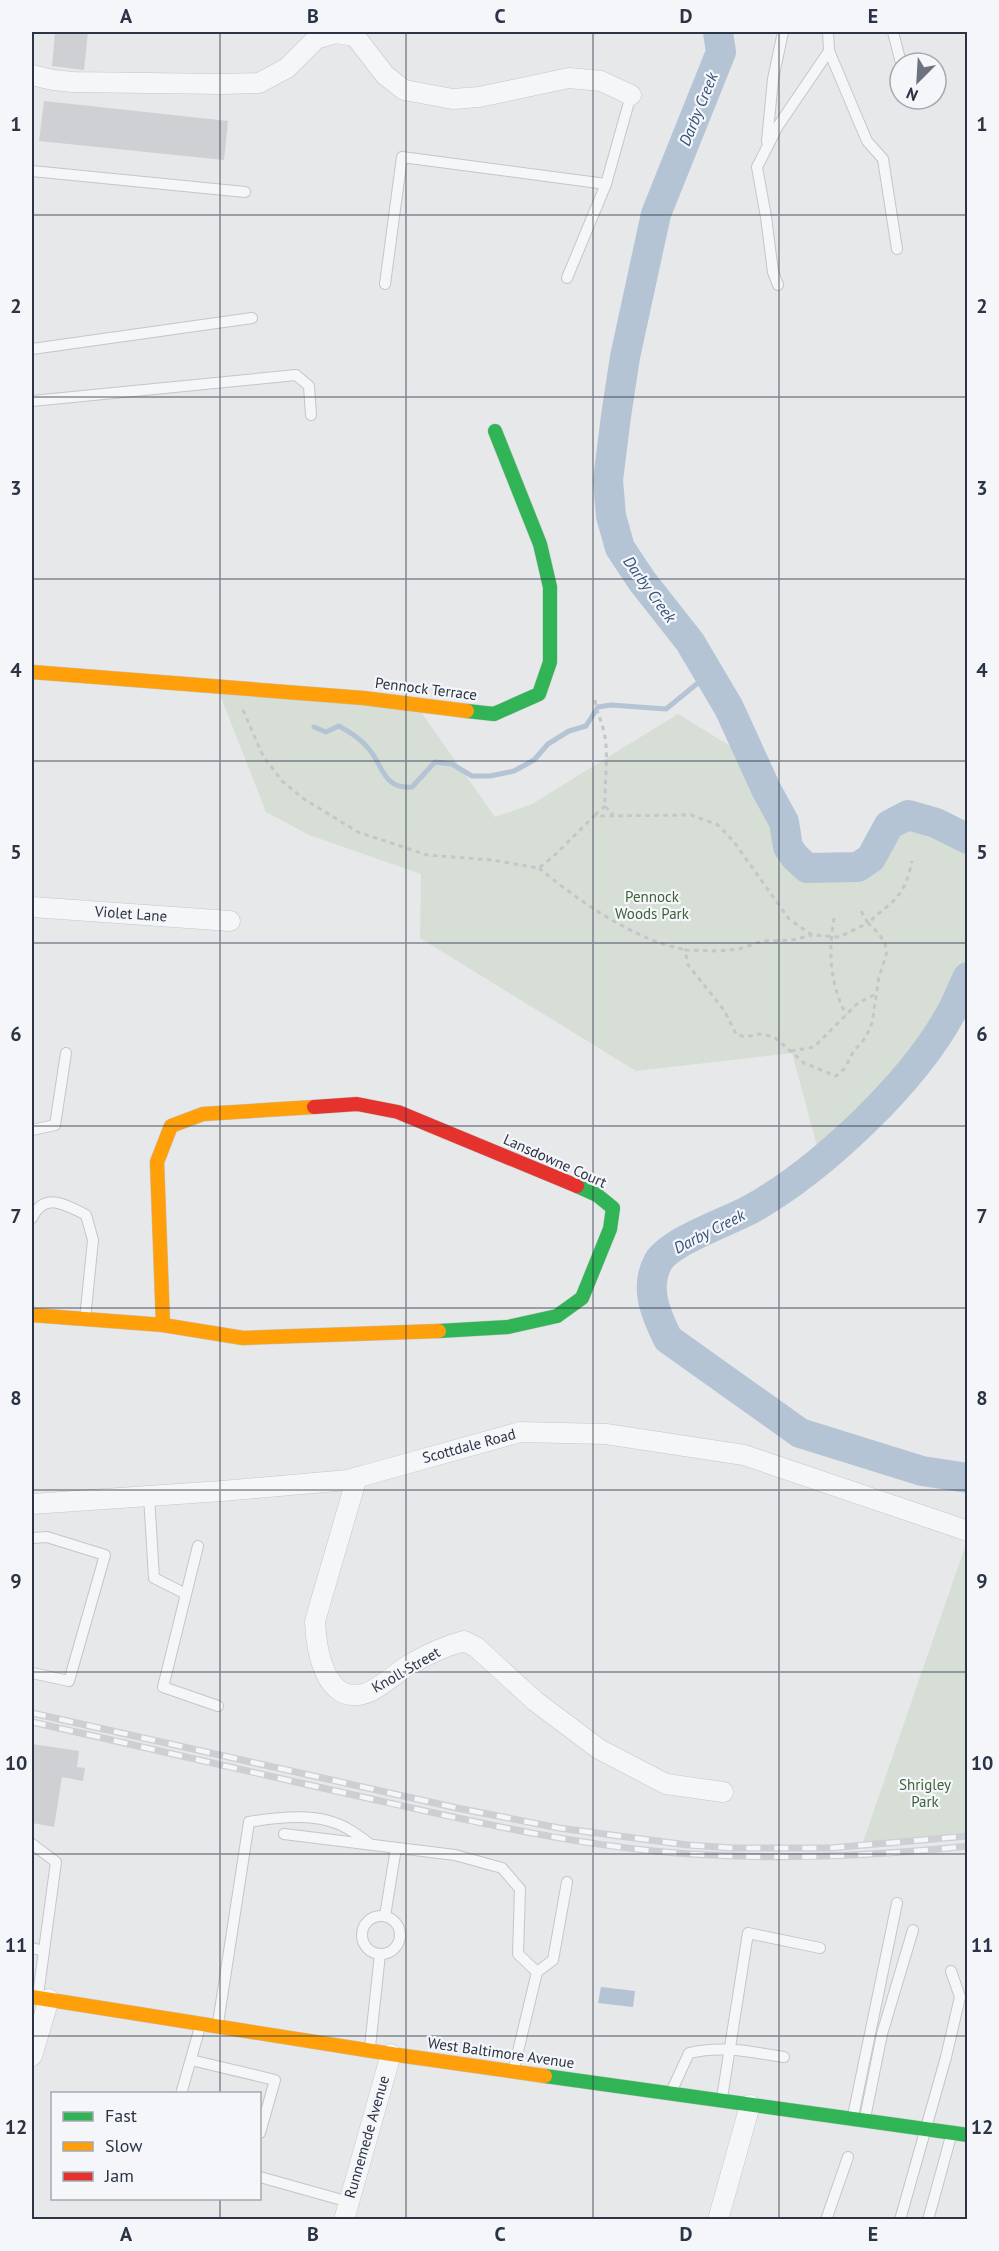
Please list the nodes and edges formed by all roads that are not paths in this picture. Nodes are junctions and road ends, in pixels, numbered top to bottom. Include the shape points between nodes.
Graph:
1 (783, 32) edge
2 (828, 32) edge
3 (893, 32) edge
4 (829, 51) junction
5 (898, 51) edge
6 (32, 75) edge
7 (631, 95) joint
8 (767, 147) junction
9 (32, 171) edge
10 (606, 184) junction
11 (244, 192) dead end
12 (897, 249) dead end
13 (567, 278) dead end
14 (385, 284) dead end
15 (778, 285) dead end
16 (252, 318) dead end
17 (32, 349) edge
18 (32, 401) edge
19 (311, 415) dead end
20 (495, 431) dead end
21 (32, 672) edge
22 (32, 907) edge
23 (230, 921) dead end
24 (66, 1053) dead end
25 (32, 1130) edge
26 (32, 1218) edge
27 (32, 1315) edge
28 (85, 1319) junction
29 (163, 1325) junction
30 (357, 1477) junction
31 (149, 1496) junction
32 (32, 1504) edge
33 (968, 1531) edge
34 (32, 1538) edge
35 (198, 1546) dead end
36 (186, 1594) junction
37 (32, 1673) edge
38 (218, 1706) dead end
39 (723, 1792) dead end
40 (284, 1834) dead end
41 (32, 1844) edge
42 (371, 1845) junction
43 (396, 1848) junction
44 (567, 1882) dead end
45 (897, 1903) dead end
46 (385, 1916) junction
47 (913, 1930) dead end
48 (32, 1948) edge
49 (820, 1948) dead end
50 (44, 1951) junction
51 (380, 1954) junction
52 (951, 1971) dead end
53 (537, 1972) junction
54 (40, 1998) edge
55 (201, 2024) junction
56 (217, 2026) junction
57 (730, 2048) junction
58 (370, 2050) junction
59 (391, 2054) junction
60 (32, 2056) edge
61 (784, 2057) dead end
62 (190, 2060) junction
63 (514, 2071) junction
64 (182, 2092) edge
65 (671, 2094) junction
66 (721, 2101) junction
67 (750, 2105) junction
68 (859, 2120) junction
69 (261, 2129) edge
70 (926, 2129) junction
71 (952, 2133) junction
72 (968, 2135) edge
73 (848, 2157) dead end
74 (261, 2177) edge
75 (346, 2211) edge
76 (718, 2220) edge
77 (826, 2220) edge
78 (900, 2220) edge
79 (928, 2220) edge

1 - 8 lane via 773,79
2 - 4 lane
3 - 5 lane
4 - 8 lane
4 - 12 lane via 867,141 884,159
6 - 7 street via 73,82 259,83 287,68 316,39 336,33 355,36 385,75 404,90 453,99 569,78 601,81
7 - 10 lane
8 - 15 lane via 757,167
9 - 11 lane
10 - 13 lane
10 - 14 lane via 402,157
16 - 17 lane
18 - 19 lane via 296,375 309,386
20 - 21 street, Pennock Terrace via 540,544 550,587 550,662 539,694 494,714 363,698
22 - 23 street, Violet Lane
24 - 25 lane via 55,1125
26 - 28 lane via 45,1203 63,1203 86,1215 93,1240
27 - 28 street, Lansdowne Court
28 - 29 street, Lansdowne Court
29 - 29 street, Lansdowne Court via 243,1338 508,1328 558,1316 582,1298 610,1229 614,1208 597,1195 398,1112 357,1104 203,1114 171,1126 157,1162
30 - 31 street, Scottdale Road
30 - 33 street, Scottdale Road via 520,1432 606,1434 744,1455
30 - 39 street, Knoll Street via 315,1621 316,1644 325,1675 336,1688 350,1695 365,1694 411,1664 464,1641 599,1749 666,1785
31 - 32 street, Scottdale Road
31 - 36 lane via 154,1578
34 - 37 lane via 47,1537 105,1555 69,1681
35 - 36 lane
36 - 38 lane via 163,1687
40 - 42 lane
41 - 50 lane via 56,1862
42 - 43 lane
42 - 56 lane via 329,1820 249,1822
43 - 46 lane
43 - 53 lane via 455,1855 502,1868 520,1889 518,1954
44 - 53 lane via 553,1960
45 - 68 lane
46 - 51 lane via 396,1923 401,1936 396,1948
46 - 51 lane via 371,1918 362,1935 370,1952
47 - 68 lane
48 - 50 lane
49 - 57 lane via 748,1933
50 - 54 lane
51 - 58 lane
52 - 70 lane via 960,1997
53 - 63 lane
54 - 55 street, West Baltimore Avenue
54 - 60 street
55 - 56 street, West Baltimore Avenue
55 - 62 lane
56 - 58 street, West Baltimore Avenue
57 - 61 lane
57 - 65 lane via 689,2053
57 - 66 lane
58 - 59 street, West Baltimore Avenue
59 - 63 street, West Baltimore Avenue
59 - 75 street, Runnemede Avenue
62 - 64 lane
62 - 69 lane via 275,2080
63 - 65 street, West Baltimore Avenue
65 - 66 street, West Baltimore Avenue
66 - 67 street, West Baltimore Avenue
67 - 68 street, West Baltimore Avenue
67 - 76 street
68 - 70 street, West Baltimore Avenue
70 - 71 street, West Baltimore Avenue
70 - 78 lane
71 - 72 street, West Baltimore Avenue
71 - 79 lane
73 - 77 lane
74 - 75 lane

